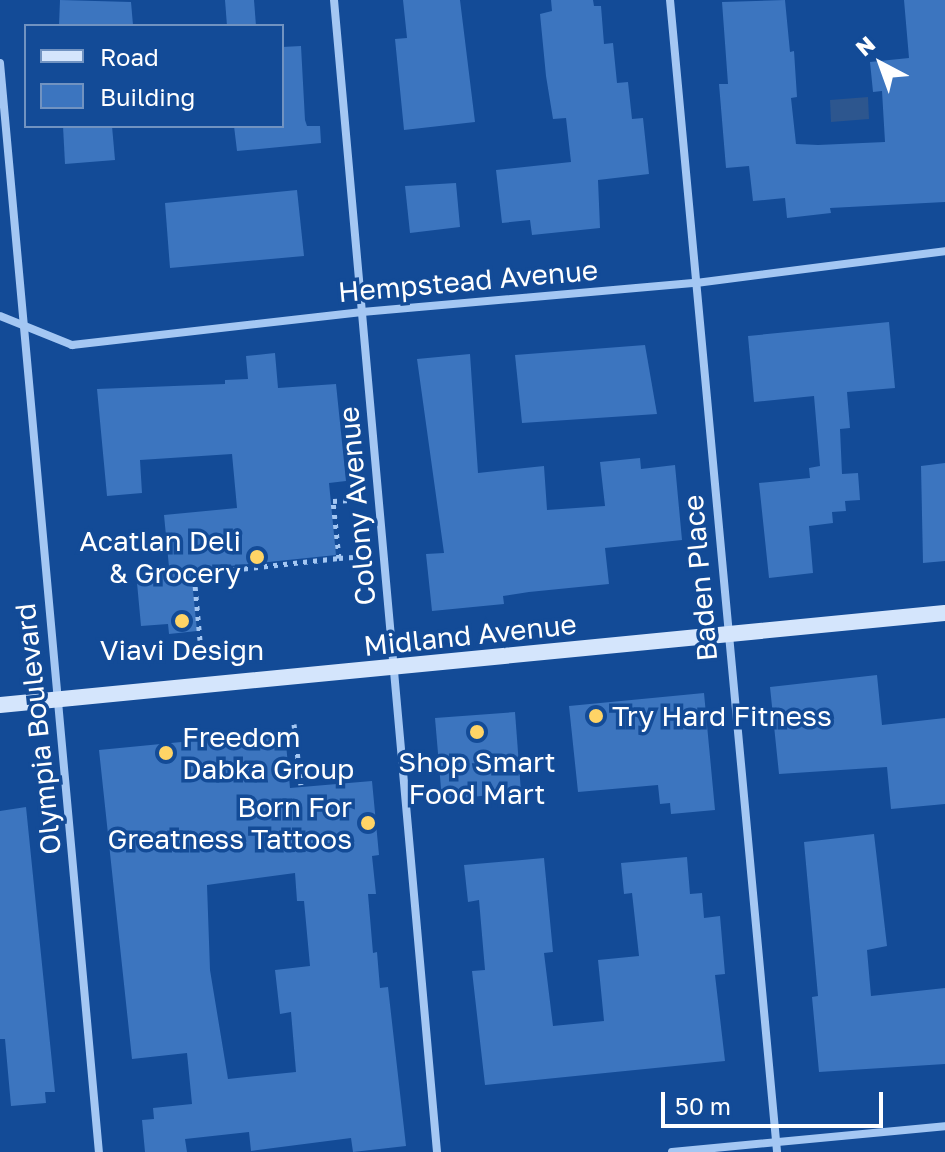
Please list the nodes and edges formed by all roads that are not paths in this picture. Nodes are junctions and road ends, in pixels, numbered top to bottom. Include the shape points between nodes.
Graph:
1 (334, 0) edge
2 (670, 0) edge
3 (0, 63) edge
4 (945, 251) edge
5 (696, 283) junction
6 (362, 312) junction
7 (0, 316) edge
8 (26, 327) junction
9 (945, 613) edge
10 (726, 635) junction
11 (393, 669) junction
12 (58, 700) junction
13 (0, 705) edge
14 (945, 1126) edge
15 (776, 1147) edge
16 (99, 1152) edge
17 (437, 1152) edge
18 (672, 1152) edge

1 - 6 street, Colony Avenue
2 - 5 street, Baden Place
3 - 8 street, Olympia Boulevard
4 - 5 street, Hempstead Avenue
5 - 6 street, Hempstead Avenue
5 - 10 street, Baden Place
6 - 8 street, Hempstead Avenue via 72,345
6 - 11 street, Colony Avenue
7 - 8 street, Hempstead Avenue
8 - 12 street, Olympia Boulevard
9 - 10 main road, Midland Avenue
10 - 11 main road, Midland Avenue
10 - 15 street, Baden Place
11 - 12 main road, Midland Avenue
11 - 17 street, Colony Avenue
12 - 13 main road, Midland Avenue
12 - 16 street, Olympia Boulevard
14 - 15 street
15 - 18 street

